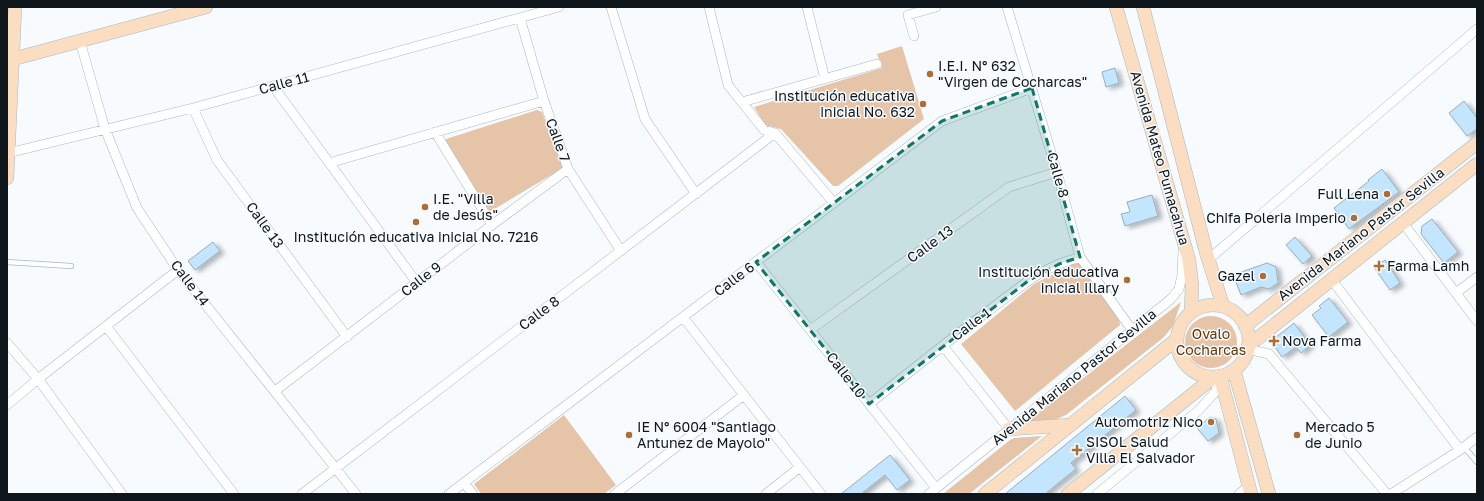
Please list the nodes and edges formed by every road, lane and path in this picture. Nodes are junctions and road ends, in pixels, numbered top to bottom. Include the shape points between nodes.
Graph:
1 (16, 7) edge
2 (206, 7) edge
3 (559, 7) edge
4 (611, 7) edge
5 (709, 7) edge
6 (807, 7) edge
7 (936, 7) edge
8 (1008, 7) edge
9 (1116, 7) edge
10 (1143, 7) edge
11 (520, 18) junction
12 (1477, 29) edge
13 (914, 36) dead end
14 (80, 41) junction
15 (10, 59) edge
16 (877, 64) dead end
17 (825, 79) junction
18 (272, 86) junction
19 (1032, 88) junction
20 (544, 101) junction
21 (742, 102) junction
22 (193, 108) junction
23 (105, 129) junction
24 (435, 132) junction
25 (775, 133) junction
26 (1477, 142) edge
27 (8, 154) junction
28 (329, 163) junction
29 (1477, 164) edge
30 (568, 169) junction
31 (1058, 172) junction
32 (7, 178) edge
33 (696, 194) junction
34 (834, 203) junction
35 (1403, 223) junction
36 (492, 225) junction
37 (1184, 241) junction
38 (621, 251) junction
39 (1080, 257) junction
40 (1208, 260) junction
41 (7, 262) edge
42 (756, 262) junction
43 (71, 266) dead end
44 (178, 270) junction
45 (1477, 278) edge
46 (1332, 280) junction
47 (417, 282) junction
48 (1456, 293) junction
49 (1223, 306) junction
50 (1191, 312) junction
51 (683, 317) junction
52 (1477, 321) edge
53 (106, 326) junction
54 (1246, 326) junction
55 (810, 330) junction
56 (1132, 330) junction
57 (347, 337) junction
58 (1177, 339) junction
59 (7, 344) edge
60 (943, 346) junction
61 (1248, 347) junction
62 (1234, 370) junction
63 (1218, 376) junction
64 (38, 379) junction
65 (275, 391) junction
66 (744, 395) junction
67 (869, 404) junction
68 (7, 405) edge
69 (1071, 425) junction
70 (1009, 429) junction
71 (1477, 437) edge
72 (1462, 448) junction
73 (1477, 462) edge
74 (800, 467) junction
75 (336, 468) junction
76 (464, 483) junction
77 (932, 491) edge
78 (1246, 491) edge
79 (122, 494) edge
80 (234, 494) edge
81 (302, 494) edge
82 (356, 494) edge
83 (449, 494) edge
84 (473, 494) edge
85 (615, 494) edge
86 (766, 494) edge
87 (821, 494) edge
88 (985, 494) edge
89 (1068, 494) edge
90 (1097, 494) edge
91 (1269, 494) edge
92 (1388, 494) edge
93 (1391, 494) edge

1 - 15 main road
2 - 14 main road
3 - 11 street, Calle 11
4 - 33 street via 645,119
5 - 21 street via 728,85
6 - 17 street
7 - 13 street via 908,15
8 - 19 street, Calle 8
9 - 37 main road, Avenida Mateo Pumacahua
10 - 40 main road, Avenida Mateo Pumacahua
11 - 18 street, Calle 11
11 - 20 street, Calle 7
12 - 40 street
14 - 15 main road
14 - 23 street, Calle 14
15 - 27 main road
16 - 17 street
17 - 21 street
18 - 22 street, Calle 11
18 - 28 street
19 - 31 street, Calle 8
19 - 34 street, Calle 6 via 942,121
20 - 24 street
20 - 30 street, Calle 7
21 - 25 street via 764,130
22 - 23 street, Calle 11
22 - 57 street, Calle 13 via 217,160
23 - 27 street, Calle 11
23 - 44 street, Calle 14 via 137,208
24 - 28 street
24 - 36 street
25 - 33 street, Calle 8
25 - 34 street
26 - 54 main road, Avenida Mariano Pastor Sevilla
27 - 32 main road
28 - 47 street
29 - 35 main road, Avenida Mariano Pastor Sevilla
30 - 36 street, Calle 9
30 - 38 street, Calle 7
31 - 39 street, Calle 8
31 - 55 street, Calle 13 via 1010,187
33 - 38 street, Calle 8
34 - 42 street, Calle 6
35 - 46 main road, Avenida Mariano Pastor Sevilla
35 - 48 street
36 - 47 street, Calle 9
37 - 50 main road, Avenida Mateo Pumacahua via 1191,272
37 - 56 street, Avenida Mariano Pastor Sevilla via 1179,289
38 - 75 street, Calle 8
39 - 56 street, Calle 8
39 - 60 street, Calle 1 via 1042,272
40 - 49 main road, Avenida Mateo Pumacahua
41 - 43 lane
42 - 51 street, Calle 6
42 - 55 street, Calle 10
44 - 53 street
44 - 65 street, Calle 14
45 - 48 street
46 - 61 main road, Avenida Mariano Pastor Sevilla
46 - 72 street
47 - 57 street, Calle 9
48 - 52 street
49 - 50 main road via 1212,304
49 - 54 main road via 1232,310
50 - 58 main road via 1179,328
51 - 66 street
51 - 76 street, Calle 6
53 - 64 street
53 - 80 street
54 - 61 main road
55 - 67 street, Calle 10
56 - 70 street, Avenida Mariano Pastor Sevilla
57 - 65 street, Calle 9
58 - 63 main road via 1178,349 1188,367 1197,373
58 - 69 main road
59 - 64 street
60 - 67 street, Calle 1
60 - 70 street
61 - 62 main road via 1240,364
61 - 92 street via 1269,354
62 - 63 main road
62 - 91 main road
63 - 78 main road
63 - 89 main road
63 - 90 street via 1216,391 1199,410
64 - 68 street
64 - 79 street
65 - 75 street, Calle 14
66 - 74 street
66 - 85 street
67 - 77 street, Calle 10
69 - 70 main road
69 - 88 main road
70 - 77 street, Avenida Mariano Pastor Sevilla
71 - 72 street
72 - 73 lane
72 - 93 street
74 - 86 street
74 - 87 street
75 - 81 street, Calle 8
75 - 82 street, Calle 14
76 - 83 street, Calle 6
76 - 84 street

